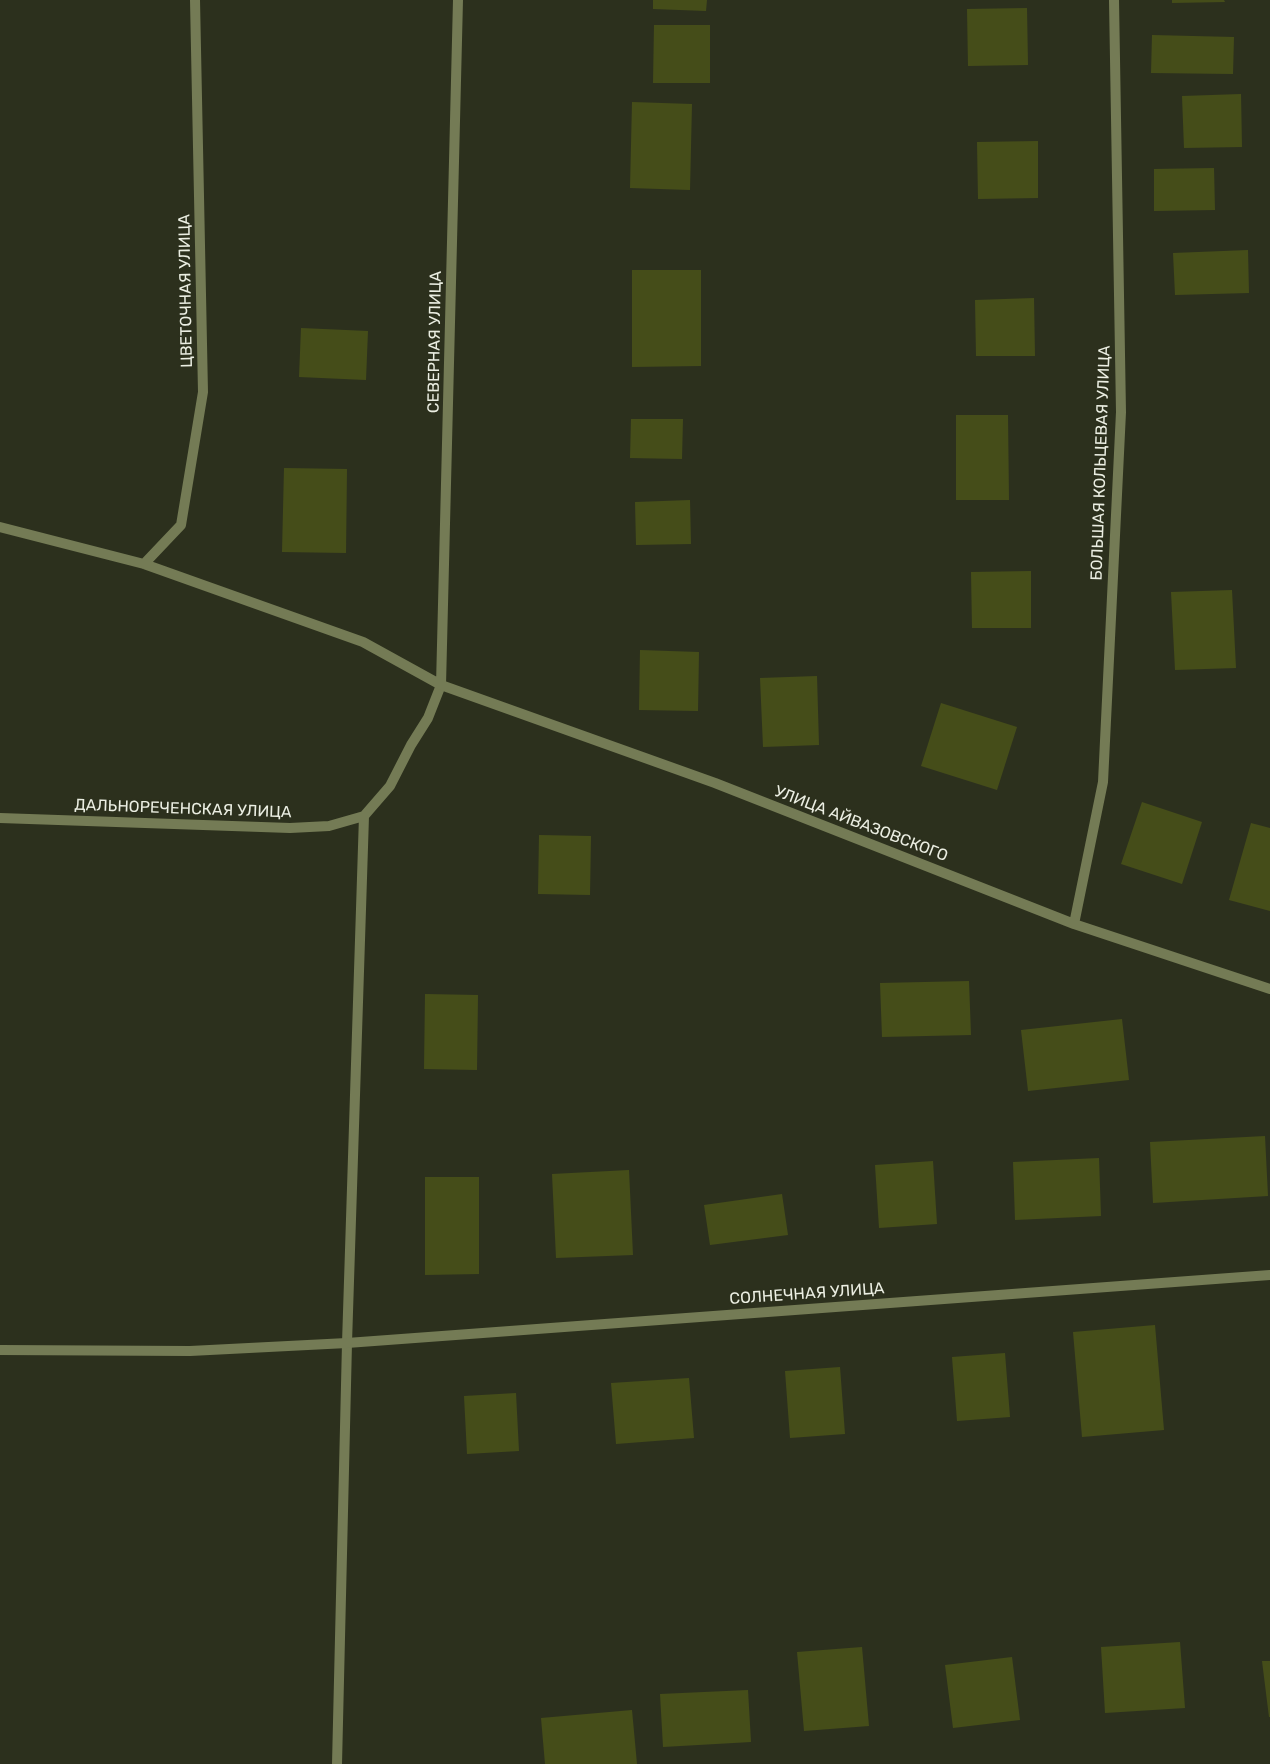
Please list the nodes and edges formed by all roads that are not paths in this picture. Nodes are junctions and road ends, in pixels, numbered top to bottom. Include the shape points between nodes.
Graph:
1 (195, 0) edge
2 (458, 0) edge
3 (1114, 0) edge
4 (0, 527) edge
5 (144, 564) junction
6 (442, 685) junction
7 (364, 816) junction
8 (0, 818) edge
9 (1074, 924) junction
10 (1270, 989) edge
11 (1270, 1275) edge
12 (347, 1343) junction
13 (0, 1350) edge
14 (337, 1764) edge

1 - 5 street, ЦВЕТОЧНАЯ УЛИЦА via 203,392 181,525
2 - 6 street, СЕВЕРНАЯ УЛИЦА
3 - 9 street, БОЛЬШАЯ КОЛЬЦЕВАЯ УЛИЦА via 1121,412 1103,782
4 - 5 street, УЛИЦА АЙВАЗОВСКОГО
5 - 6 street, УЛИЦА АЙВАЗОВСКОГО via 363,642
6 - 7 street via 428,718 390,786
6 - 9 street, УЛИЦА АЙВАЗОВСКОГО via 715,784
7 - 8 street, ДАЛЬНОРЕЧЕНСКАЯ УЛИЦА via 329,826 290,828
7 - 12 street
9 - 10 street, УЛИЦА АЙВАЗОВСКОГО
11 - 12 street, СОЛНЕЧНАЯ УЛИЦА
12 - 13 street, СОЛНЕЧНАЯ УЛИЦА via 190,1351
12 - 14 street

